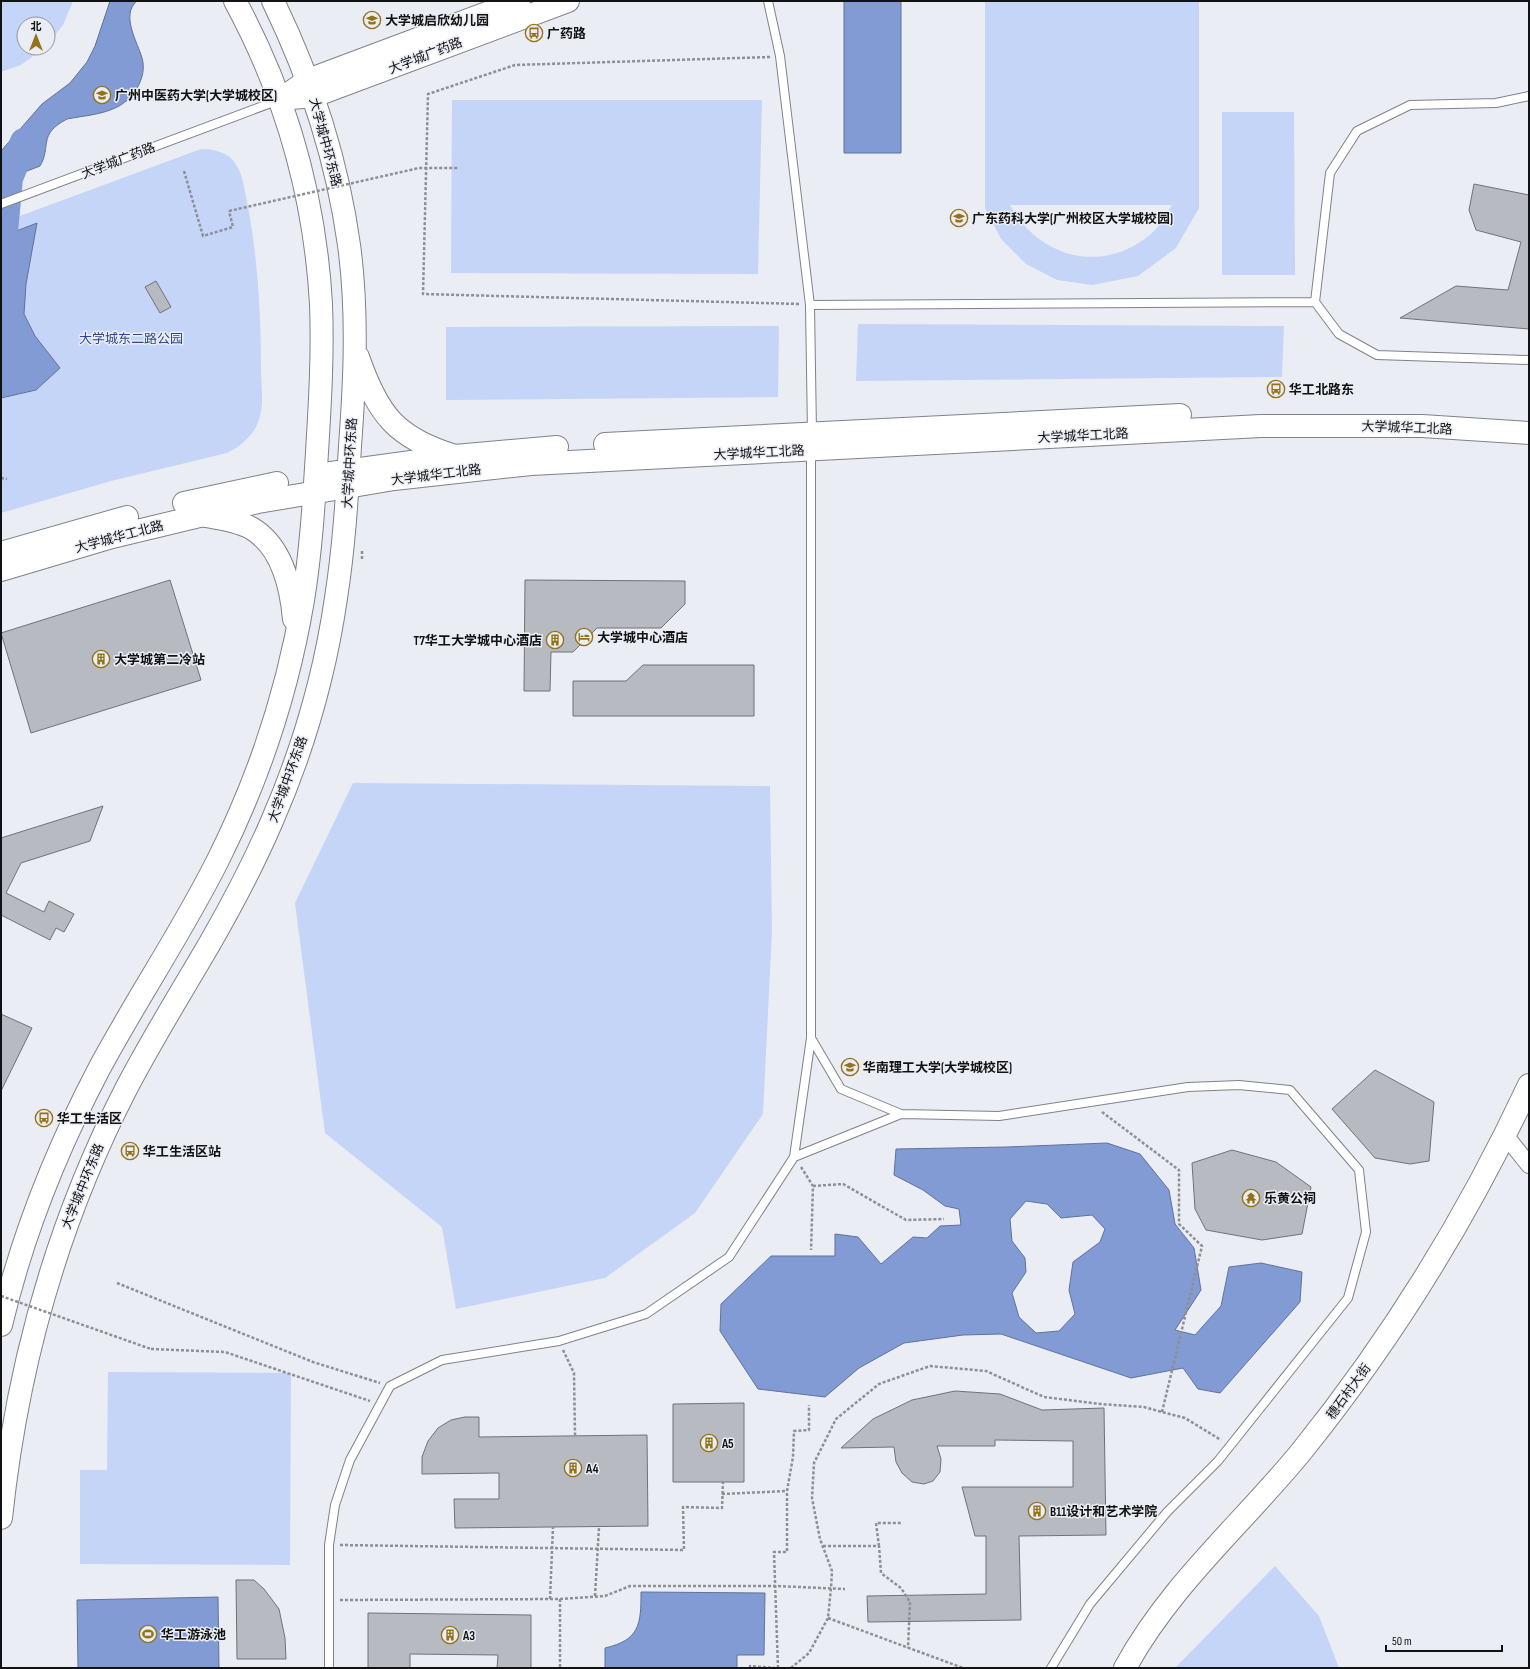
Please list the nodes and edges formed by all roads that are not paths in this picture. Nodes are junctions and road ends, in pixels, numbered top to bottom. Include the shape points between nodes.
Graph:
1 (235, 1) edge
2 (272, 1) edge
3 (519, 1) edge
4 (568, 1) edge
5 (768, 1) edge
6 (311, 88) junction
7 (1529, 96) edge
8 (280, 100) junction
9 (1, 204) edge
10 (1315, 302) junction
11 (810, 305) junction
12 (354, 344) junction
13 (1529, 360) edge
14 (1529, 418) edge
15 (1529, 433) edge
16 (812, 441) junction
17 (455, 456) junction
18 (348, 478) junction
19 (315, 484) junction
20 (201, 515) junction
21 (1, 554) edge
22 (1, 570) edge
23 (295, 639) junction
24 (810, 1038) junction
25 (1529, 1085) edge
26 (901, 1114) junction
27 (1510, 1140) dead end
28 (794, 1157) junction
29 (1529, 1165) edge
30 (1, 1325) edge
31 (1, 1518) edge
32 (329, 1668) edge
33 (1051, 1668) edge
34 (1125, 1668) edge

1 - 8 main road via 251,30
2 - 6 main road, 大学城中环东路
3 - 6 main road, 大学城广药路
4 - 6 main road, 大学城广药路
5 - 11 lane via 780,56
6 - 8 main road, 大学城广药路
6 - 12 main road, 大学城中环东路 via 332,157 347,233
7 - 10 lane via 1496,103 1410,105 1356,131 1330,173
8 - 9 lane, 大学城广药路
8 - 19 main road via 301,170 317,251 322,328
10 - 11 lane
10 - 13 lane via 1338,334 1377,355
11 - 16 lane
12 - 17 main road via 368,384 389,419 414,441
12 - 18 main road, 大学城中环东路
14 - 16 main road, 大学城华工北路 via 1423,411 1312,410
15 - 16 main road, 大学城华工北路 via 1422,426 1312,425
16 - 17 main road, 大学城华工北路 via 559,447
16 - 18 main road, 大学城华工北路 via 441,473
16 - 24 lane
17 - 18 main road, 大学城华工北路
18 - 19 main road, 大学城华工北路
18 - 31 main road, 大学城中环东路 via 343,549 332,625 320,680 302,742 284,794 247,875 128,1085 88,1169 48,1277 25,1363 10,1444
19 - 20 main road, 大学城华工北路
19 - 21 main road, 大学城华工北路 via 230,492 81,529
19 - 23 main road via 308,566
20 - 22 main road, 大学城华工北路 via 105,539
20 - 23 main road via 241,524 257,532 271,544 285,576 293,612
23 - 30 main road via 288,673 270,732 246,799 199,897 103,1063 70,1128 33,1221
24 - 26 lane via 841,1089
24 - 28 lane
25 - 34 main road, 穗石村大街 via 1490,1166 1451,1236 1383,1343 1295,1459 1172,1596
26 - 28 lane
26 - 33 lane via 999,1116 1188,1087 1239,1085 1290,1090 1359,1170 1366,1232 1348,1298 1218,1461 1167,1512 1090,1604
27 - 29 street
28 - 32 lane via 729,1257 646,1314 559,1341 442,1360 390,1386 350,1460 335,1505 329,1545

